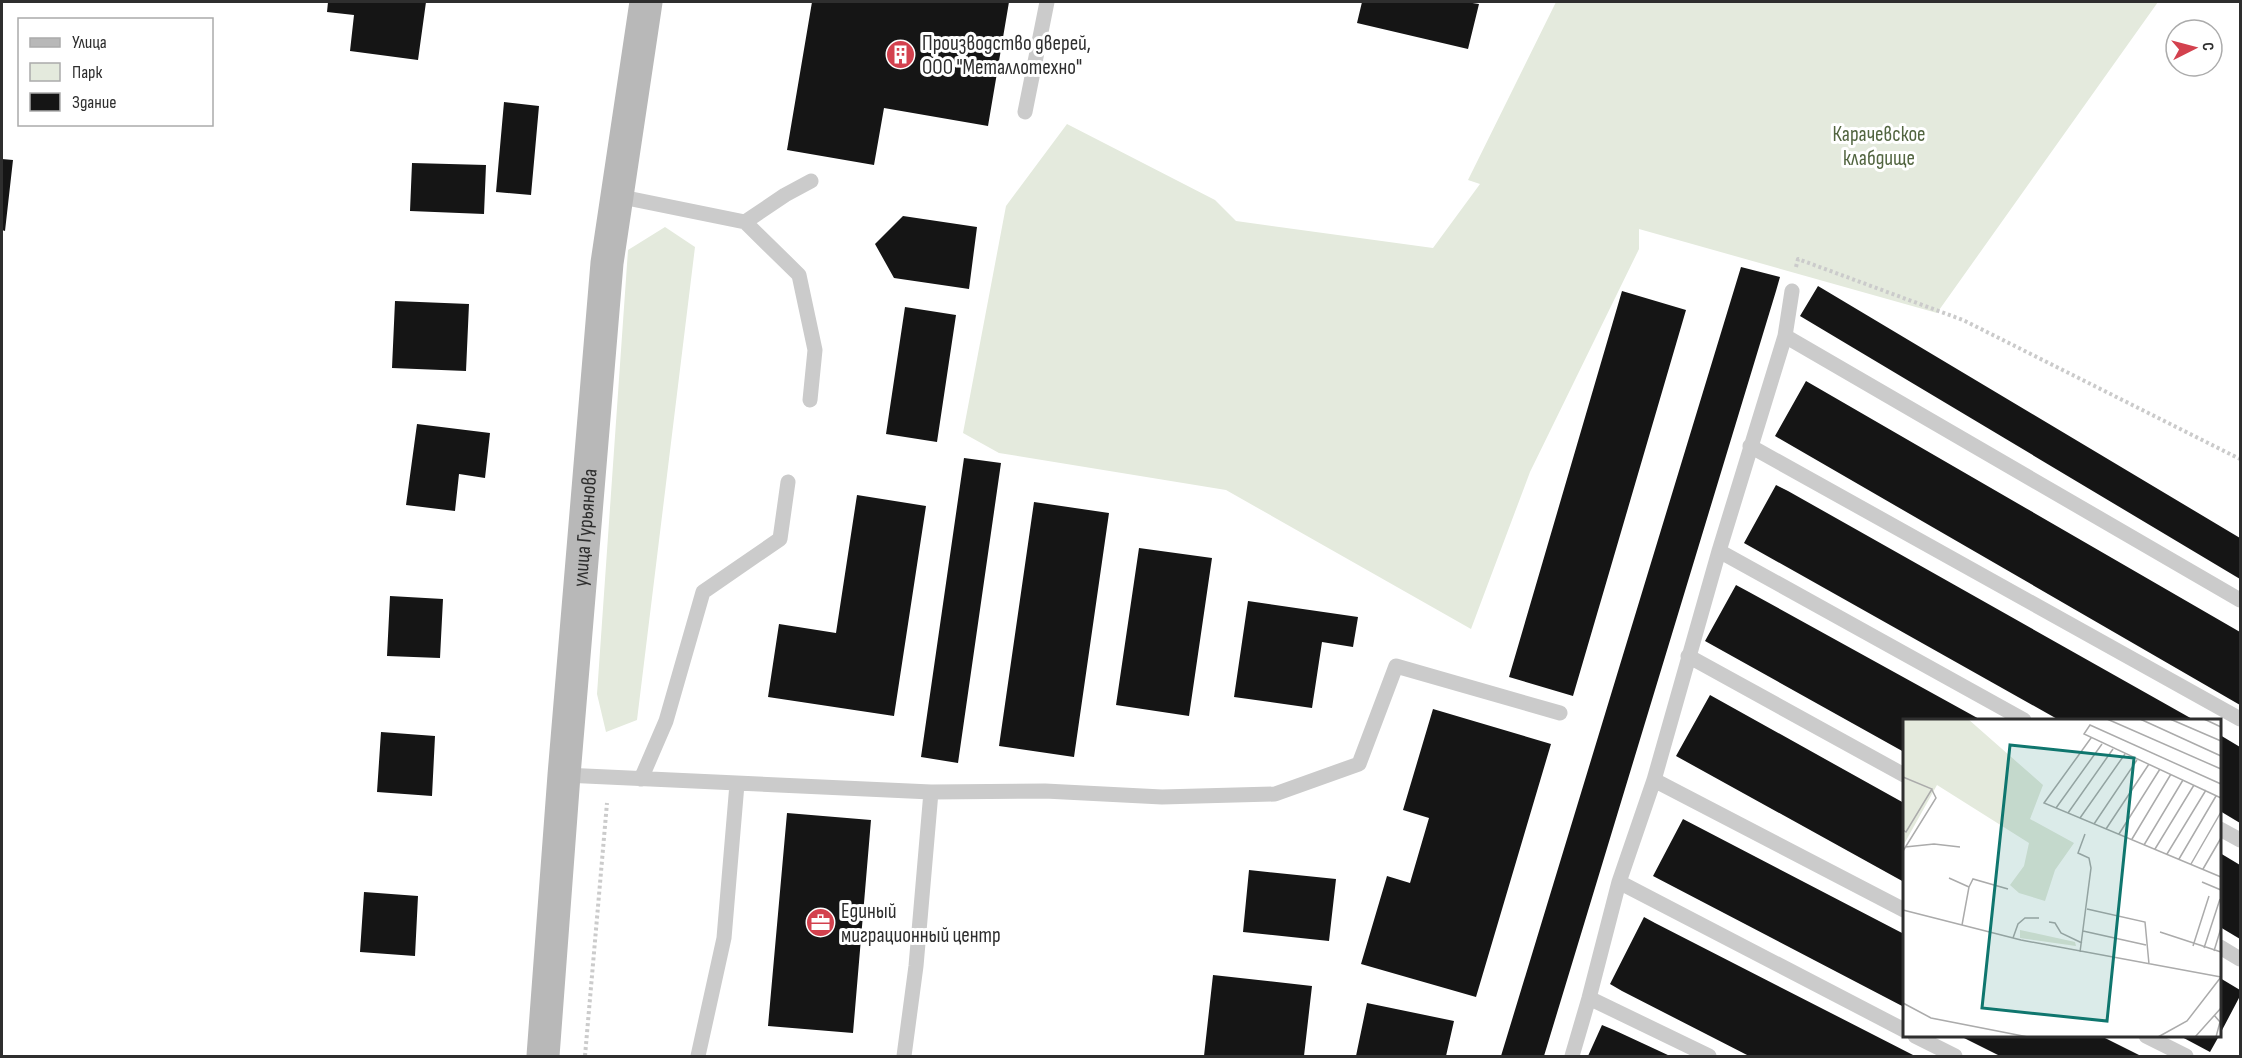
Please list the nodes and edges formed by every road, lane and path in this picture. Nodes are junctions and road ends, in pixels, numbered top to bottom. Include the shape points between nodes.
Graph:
1 (646, 2) edge
2 (1047, 2) edge
3 (1025, 112) dead end
4 (811, 181) dead end
5 (617, 196) junction
6 (745, 222) junction
7 (1792, 291) joint
8 (1785, 336) junction
9 (810, 400) dead end
10 (1750, 446) junction
11 (2241, 459) edge
12 (788, 482) dead end
13 (1719, 551) junction
14 (2241, 600) edge
15 (1688, 656) junction
16 (1560, 713) dead end
17 (2022, 719) edge
18 (2241, 719) edge
19 (1903, 774) edge
20 (564, 775) junction
21 (609, 778) junction
22 (641, 779) junction
23 (1654, 780) junction
24 (737, 783) junction
25 (931, 792) junction
26 (2221, 830) edge
27 (2241, 840) edge
28 (1619, 882) junction
29 (1903, 909) edge
30 (2221, 948) edge
31 (2241, 959) edge
32 (1589, 998) junction
33 (1903, 1029) edge
34 (1919, 1037) edge
35 (2150, 1037) edge
36 (543, 1056) edge
37 (585, 1056) edge
38 (698, 1056) edge
39 (904, 1056) edge
40 (1572, 1056) edge
41 (1710, 1056) edge
42 (1955, 1056) edge
43 (2186, 1056) edge

1 - 5 street, улица Гурьянова
2 - 3 lane
4 - 6 lane
5 - 6 lane
5 - 20 street, улица Гурьянова via 606,263
6 - 9 lane via 799,275 815,350
7 - 8 lane
7 - 11 path via 1798,259 1963,320
8 - 10 lane
8 - 14 lane
10 - 13 lane
10 - 18 lane
12 - 22 lane via 780,539 703,592 666,721
13 - 15 lane
13 - 17 lane
15 - 19 lane
15 - 23 lane
16 - 25 lane via 1396,666 1359,764 1275,794 1162,797 1045,791
20 - 21 lane
20 - 36 street, улица Гурьянова
21 - 22 lane
21 - 37 path
22 - 24 lane
23 - 28 lane
23 - 29 lane
24 - 25 lane
24 - 38 lane via 724,938
25 - 39 lane
26 - 27 lane
28 - 32 lane
28 - 33 lane
30 - 31 lane
32 - 40 lane
32 - 41 lane
34 - 42 lane
35 - 43 lane

